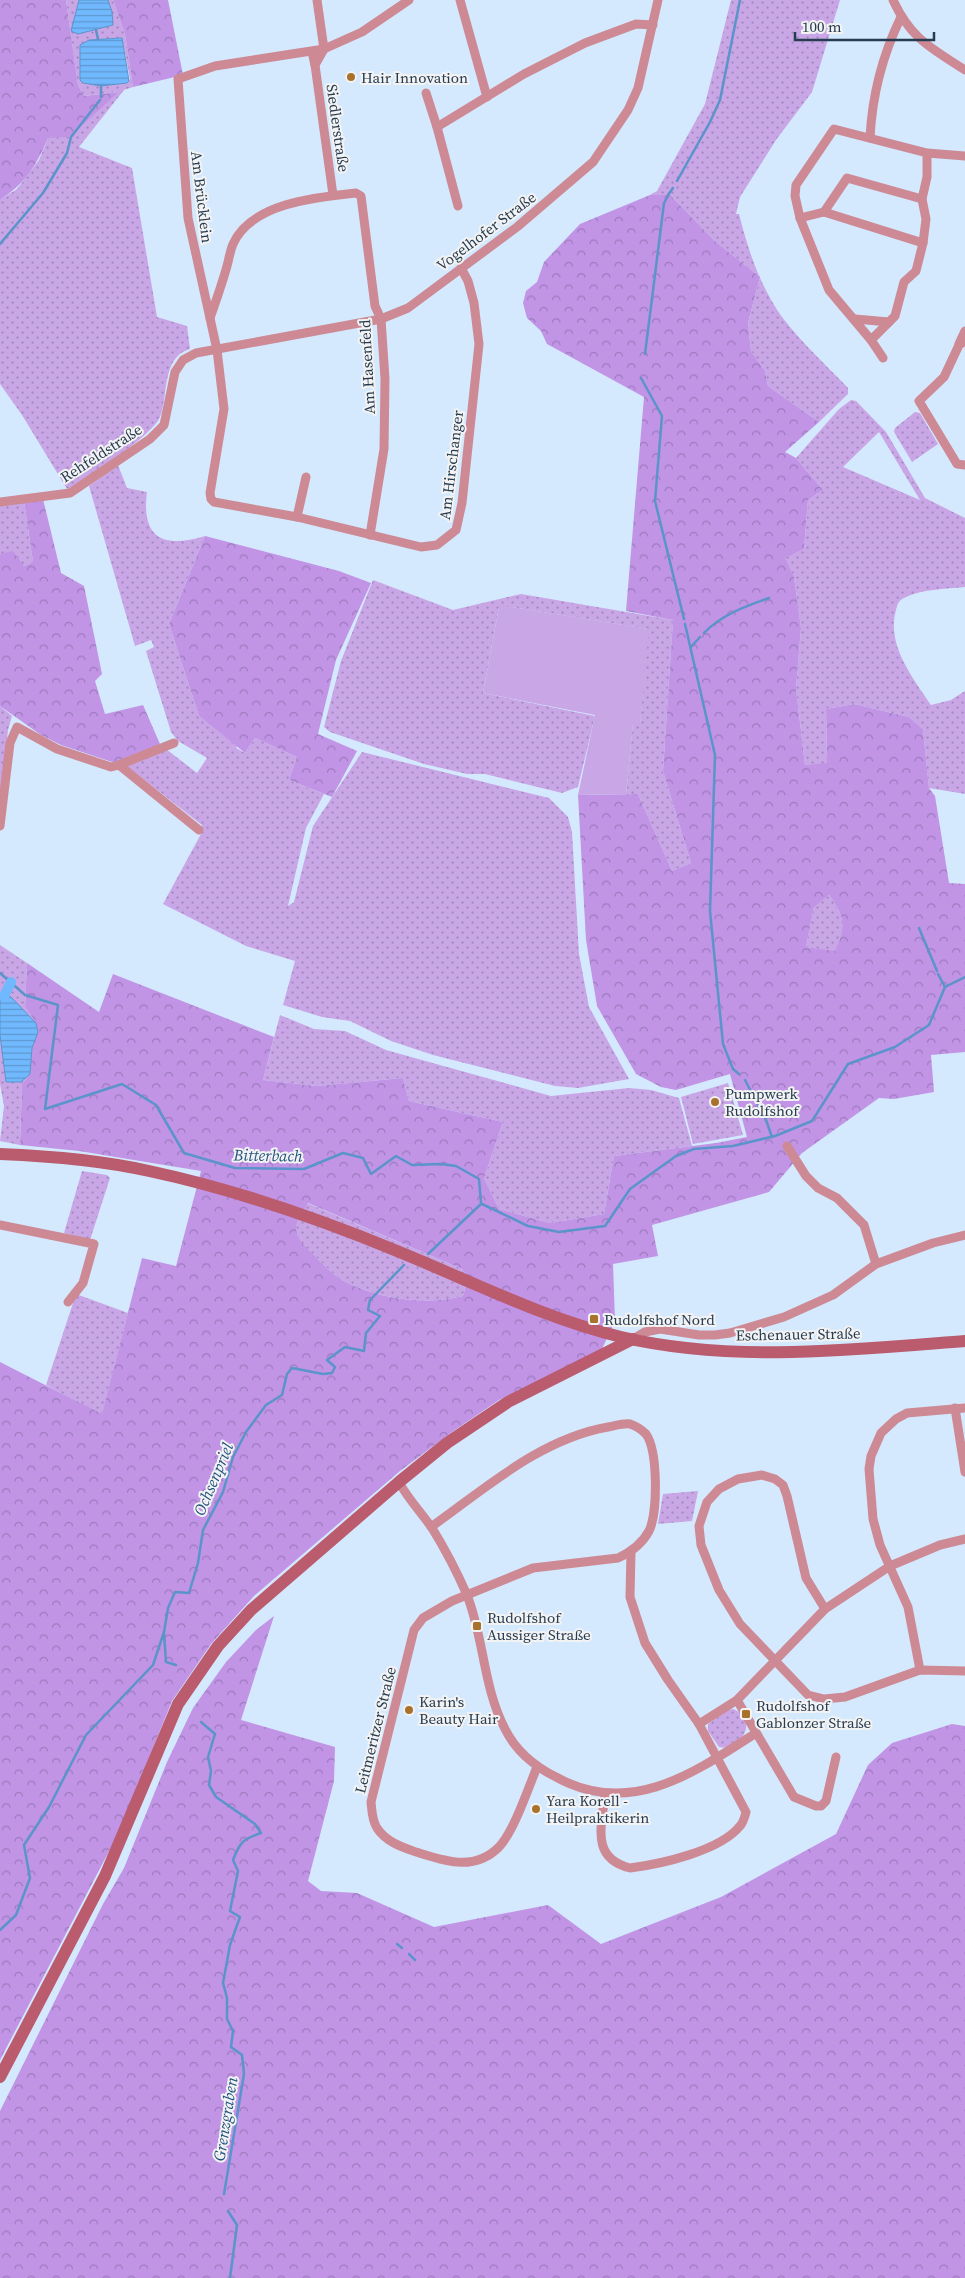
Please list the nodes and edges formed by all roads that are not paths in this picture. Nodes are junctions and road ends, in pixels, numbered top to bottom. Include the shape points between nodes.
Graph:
1 (317, 0) edge
2 (409, 0) edge
3 (460, 0) edge
4 (658, 0) edge
5 (893, 0) edge
6 (901, 17) junction
7 (652, 25) junction
8 (324, 48) junction
9 (312, 52) junction
10 (315, 65) junction
11 (965, 70) edge
12 (426, 93) dead end
13 (487, 97) junction
14 (437, 127) junction
15 (870, 138) junction
16 (927, 153) junction
17 (965, 156) edge
18 (333, 195) junction
19 (922, 199) junction
20 (458, 206) dead end
21 (824, 212) junction
22 (800, 218) junction
23 (923, 242) junction
24 (461, 268) junction
25 (210, 318) junction
26 (381, 318) junction
27 (856, 320) junction
28 (890, 322) junction
29 (965, 331) edge
30 (871, 340) junction
31 (962, 343) edge
32 (217, 350) junction
33 (883, 358) dead end
34 (965, 465) edge
35 (306, 477) dead end
36 (2, 502) edge
37 (297, 517) junction
38 (370, 535) junction
39 (174, 742) dead end
40 (118, 765) junction
41 (0, 826) edge
42 (199, 830) dead end
43 (787, 1146) dead end
44 (0, 1154) edge
45 (0, 1225) edge
46 (965, 1235) edge
47 (876, 1264) junction
48 (68, 1302) dead end
49 (633, 1339) junction
50 (965, 1341) edge
51 (960, 1408) edge
52 (965, 1472) edge
53 (399, 1482) junction
54 (431, 1527) junction
55 (965, 1539) edge
56 (631, 1552) junction
57 (890, 1566) junction
58 (466, 1594) junction
59 (824, 1609) junction
60 (774, 1662) junction
61 (920, 1670) junction
62 (965, 1671) edge
63 (736, 1700) junction
64 (700, 1724) junction
65 (756, 1732) junction
66 (718, 1757) junction
67 (836, 1757) dead end
68 (537, 1767) junction
69 (606, 1794) junction
70 (0, 2077) edge

1 - 8 street
2 - 8 street via 362,32
3 - 13 street
4 - 7 street, Vogelhofer Straße
5 - 6 street
6 - 11 street via 923,44
6 - 15 street via 874,94
7 - 13 street via 636,24 584,43
7 - 24 street, Vogelhofer Straße via 638,88 628,110 593,162
8 - 9 street
8 - 10 street, Siedlerstraße
9 - 10 street, Siedlerstraße
9 - 25 street, Am Brücklein via 215,66 178,79 188,218
10 - 18 street, Siedlerstraße
12 - 14 street
13 - 14 street
14 - 20 street
15 - 16 street
15 - 22 street via 834,129 796,185
16 - 17 street
16 - 19 street via 927,177
18 - 25 street via 260,214 242,229 233,244
18 - 26 street, Am Hasenfeld via 356,193 361,196 375,306
19 - 21 street via 848,178
19 - 23 street via 926,220
21 - 22 street
21 - 23 street
22 - 27 street via 829,290
23 - 28 street via 916,271 904,282 895,316
24 - 26 street, Vogelhofer Straße via 408,308
24 - 38 street, Am Hirschanger via 474,304 478,344 462,503 456,530 437,544 421,547
25 - 32 street
26 - 32 street, Vogelhofer Straße
26 - 38 street, Am Hasenfeld via 385,379 384,448
27 - 28 street
27 - 30 street
28 - 30 street
29 - 31 street
30 - 33 street
31 - 34 street via 944,377 919,401 957,464
32 - 36 street, Rehfeldstraße via 196,353 183,360 175,372 164,425 150,439 70,493
32 - 37 street, Am Hirschanger via 224,409 210,499
35 - 37 street
37 - 38 street, Am Hirschanger
39 - 40 street
40 - 41 street via 111,767 57,749 17,728 10,743
40 - 42 street
43 - 47 street via 806,1176 818,1188 837,1198 864,1225
44 - 49 street, Eschenauer Straße via 112,1164 198,1183 313,1218 500,1296 583,1326
45 - 48 street via 94,1244 83,1283
46 - 47 street
47 - 49 street via 833,1295 784,1317 722,1334 700,1336 660,1329 644,1332
49 - 50 street, Eschenauer Straße via 733,1352 877,1348
49 - 53 street via 508,1402 447,1443
51 - 52 street
51 - 57 street via 907,1413 881,1433 872,1449 869,1468 872,1519
53 - 54 street
53 - 70 street via 251,1610 204,1664 178,1704 105,1876
54 - 56 street via 534,1453 585,1431 629,1424 646,1435 652,1448 655,1478 650,1530
54 - 58 street
55 - 57 street via 940,1545
56 - 58 street, Leitmeritzer Straße via 618,1558 533,1568
56 - 64 street via 630,1597 645,1643
57 - 59 street
57 - 61 street via 908,1607
58 - 68 street via 475,1619 492,1697 505,1729 522,1754
58 - 68 street, Leitmeritzer Straße via 423,1618 414,1630 371,1802 377,1828 387,1840 450,1863 484,1858 500,1846
59 - 60 street
59 - 60 street via 806,1578 783,1485 762,1475 738,1479 719,1489 702,1513 699,1526 701,1545 720,1590 740,1624
60 - 61 street via 808,1695 824,1700 845,1697
60 - 63 street
61 - 62 street
63 - 64 street
63 - 65 street
64 - 66 street
65 - 66 street
65 - 67 street via 794,1797 816,1806 826,1801
66 - 69 street via 666,1785 644,1791
66 - 69 street via 746,1812 741,1826 702,1850 643,1866 630,1868 619,1865 607,1857 602,1848
68 - 69 street via 571,1786

